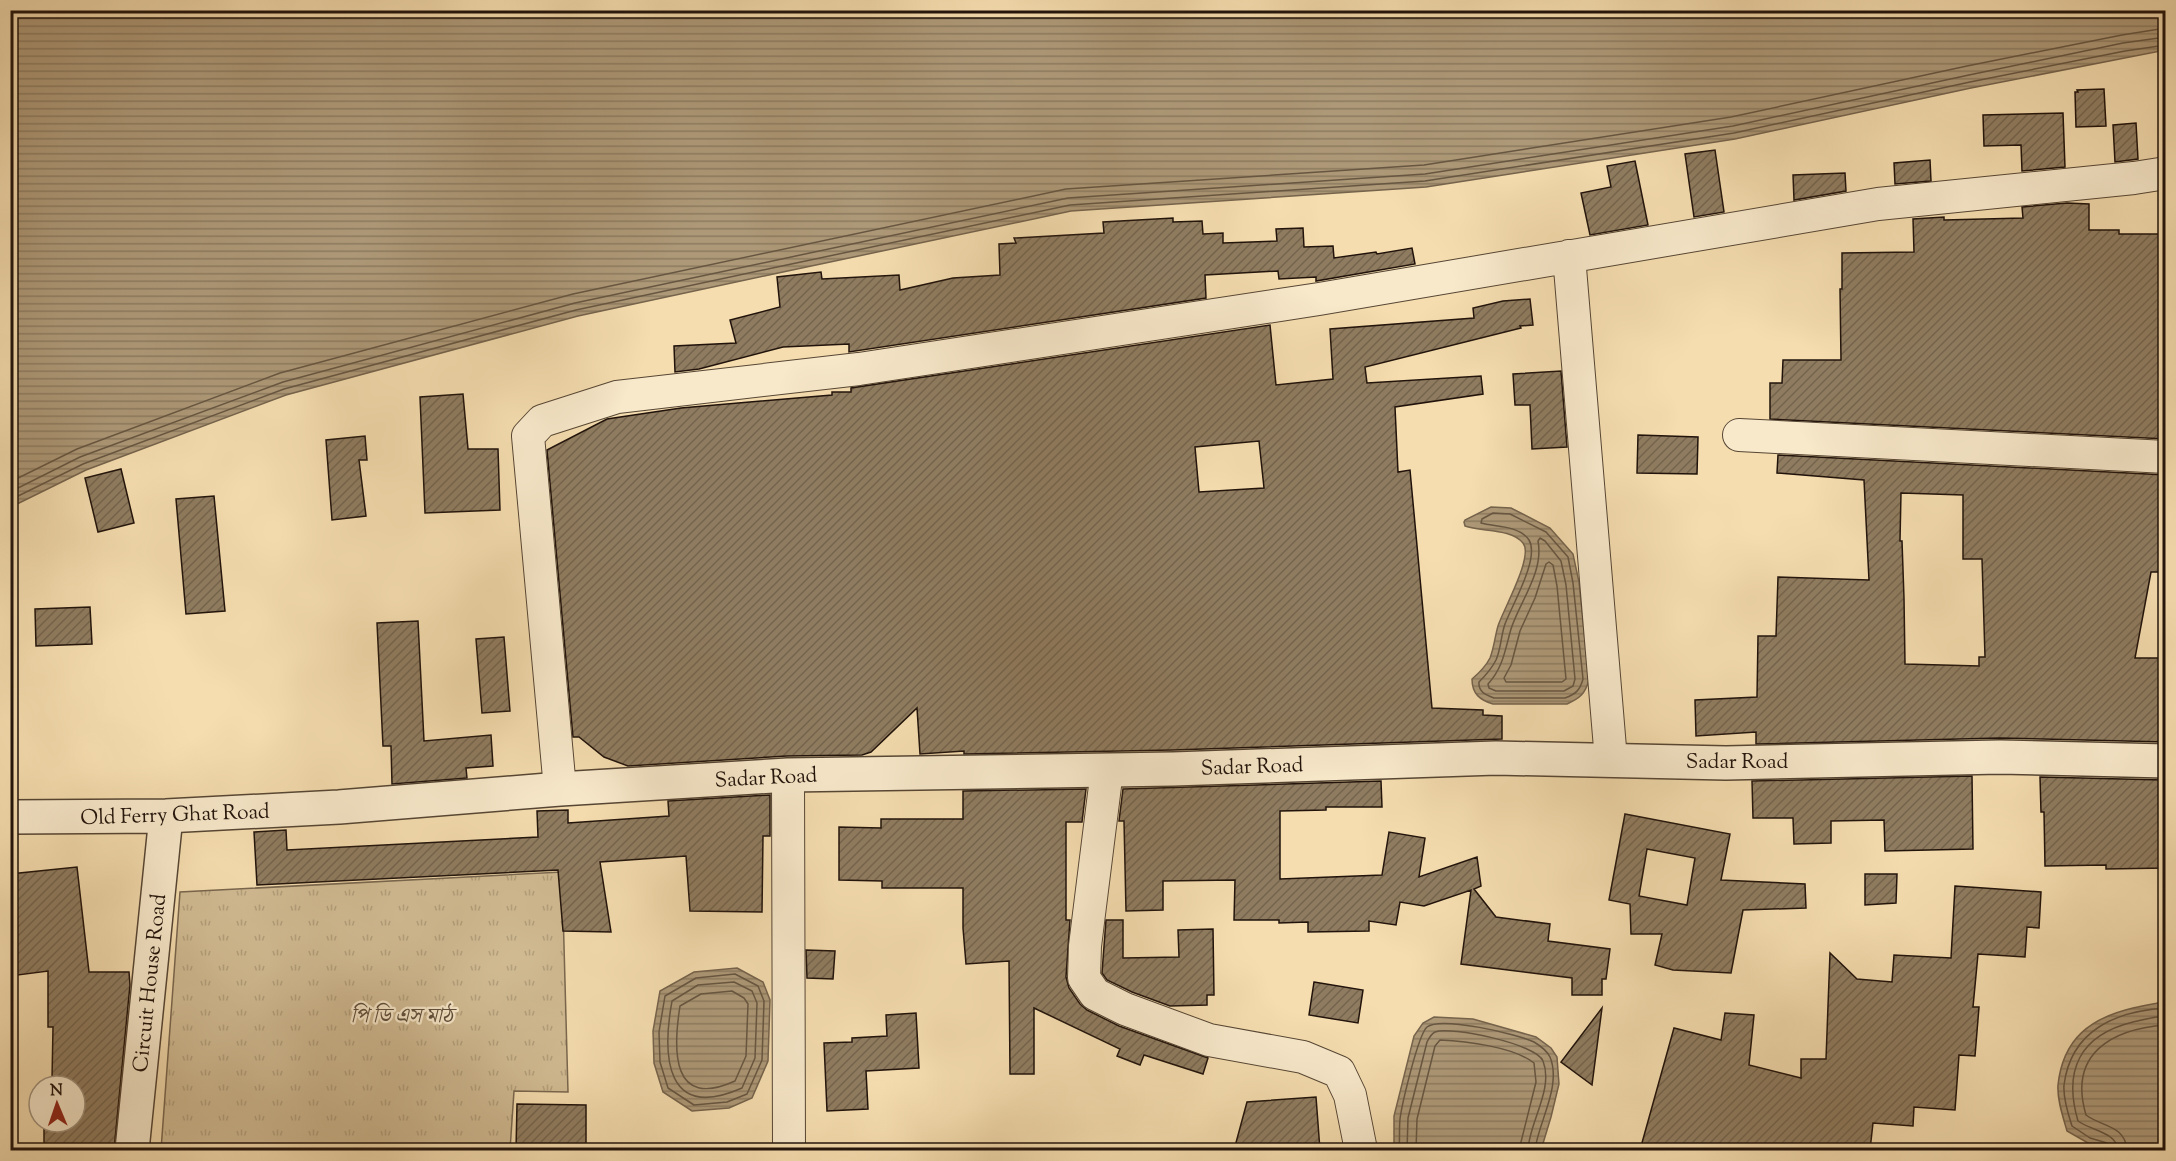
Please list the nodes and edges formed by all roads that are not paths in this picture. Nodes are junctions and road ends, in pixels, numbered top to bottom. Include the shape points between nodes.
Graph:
1 (2166, 173) edge
2 (1569, 256) junction
3 (1739, 435) dead end
4 (2166, 457) edge
5 (1611, 760) junction
6 (2166, 761) edge
7 (1107, 770) junction
8 (788, 775) junction
9 (560, 789) junction
10 (339, 807) joint
11 (166, 816) junction
12 (10, 817) edge
13 (132, 1150) edge
14 (789, 1150) edge
15 (1361, 1150) edge

1 - 2 street via 1878,204
2 - 5 street
2 - 9 street via 859,369 617,397 542,421 528,436
3 - 4 street
5 - 6 street, Sadar Road via 2000,757
5 - 7 street, Sadar Road via 1496,758
7 - 8 street, Sadar Road
7 - 15 street via 1084,978 1095,994 1125,1009 1209,1040 1303,1057 1339,1072 1350,1095
8 - 9 street, Sadar Road
8 - 14 street
9 - 10 street, Sadar Road
10 - 11 street, Old Ferry Ghat Road
11 - 12 street, Old Ferry Ghat Road
11 - 13 street, Circuit House Road

